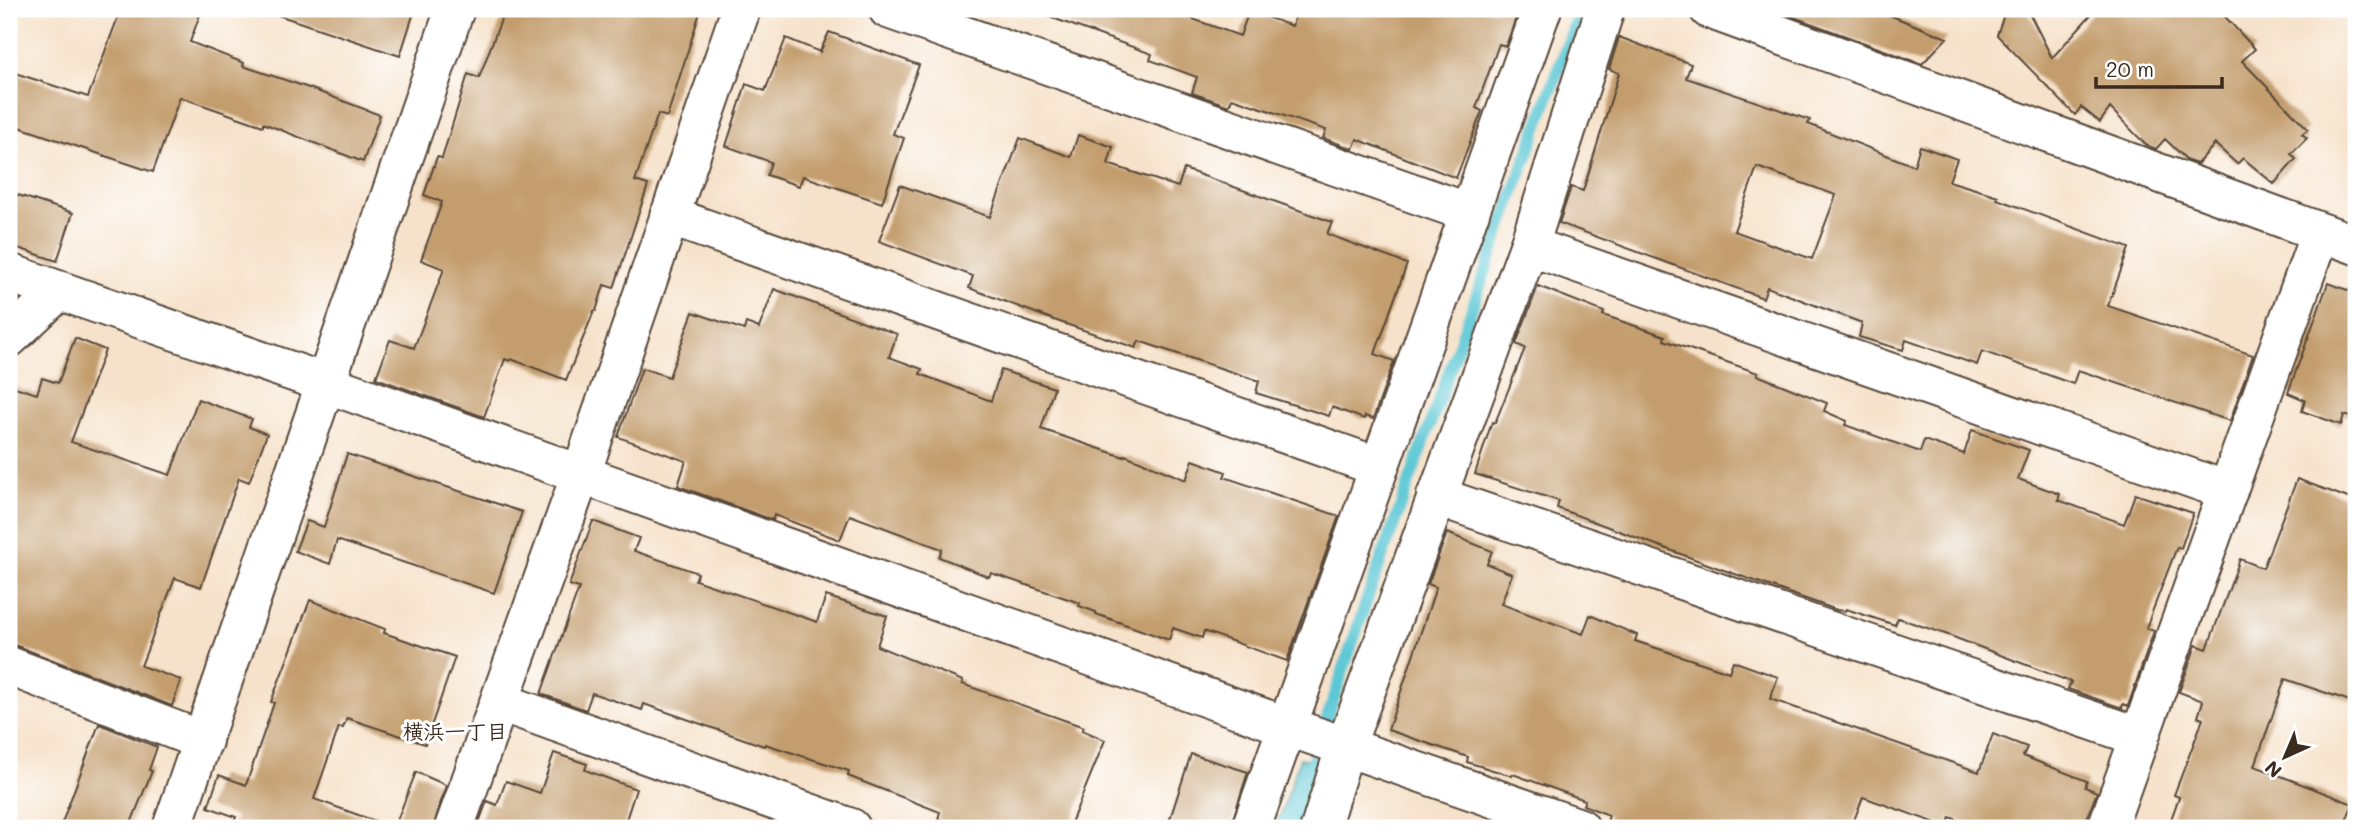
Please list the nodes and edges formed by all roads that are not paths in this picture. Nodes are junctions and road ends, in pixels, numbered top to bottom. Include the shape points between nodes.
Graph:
1 (455, 9) edge
2 (741, 9) edge
3 (888, 9) edge
4 (1542, 9) edge
5 (1605, 9) edge
6 (1709, 9) edge
7 (1470, 213) junction
8 (669, 216) junction
9 (2320, 233) junction
10 (2356, 245) edge
11 (1530, 246) junction
12 (9, 273) edge
13 (59, 291) junction
14 (9, 338) edge
15 (325, 383) junction
16 (1379, 467) junction
17 (580, 474) junction
18 (2228, 491) junction
19 (1436, 496) junction
20 (9, 666) edge
21 (500, 702) junction
22 (1286, 726) junction
23 (2140, 737) junction
24 (203, 741) junction
25 (1346, 745) junction
26 (172, 828) edge
27 (454, 828) edge
28 (851, 828) edge
29 (1251, 828) edge
30 (1320, 828) edge
31 (1580, 828) edge
32 (2107, 828) edge

1 - 15 street
2 - 8 street
3 - 7 street
4 - 7 street
5 - 11 street
6 - 9 street
7 - 16 street
8 - 16 street
8 - 17 street
9 - 10 street
9 - 18 street
11 - 18 street
11 - 19 street
12 - 13 street
13 - 14 street
13 - 15 street
15 - 17 street
15 - 24 street
16 - 22 street
17 - 21 street
17 - 22 street
18 - 23 street
19 - 23 street
19 - 25 street
20 - 24 street
21 - 27 street
21 - 28 street
22 - 25 street
22 - 29 street
23 - 32 street
24 - 26 street
25 - 30 street
25 - 31 street

